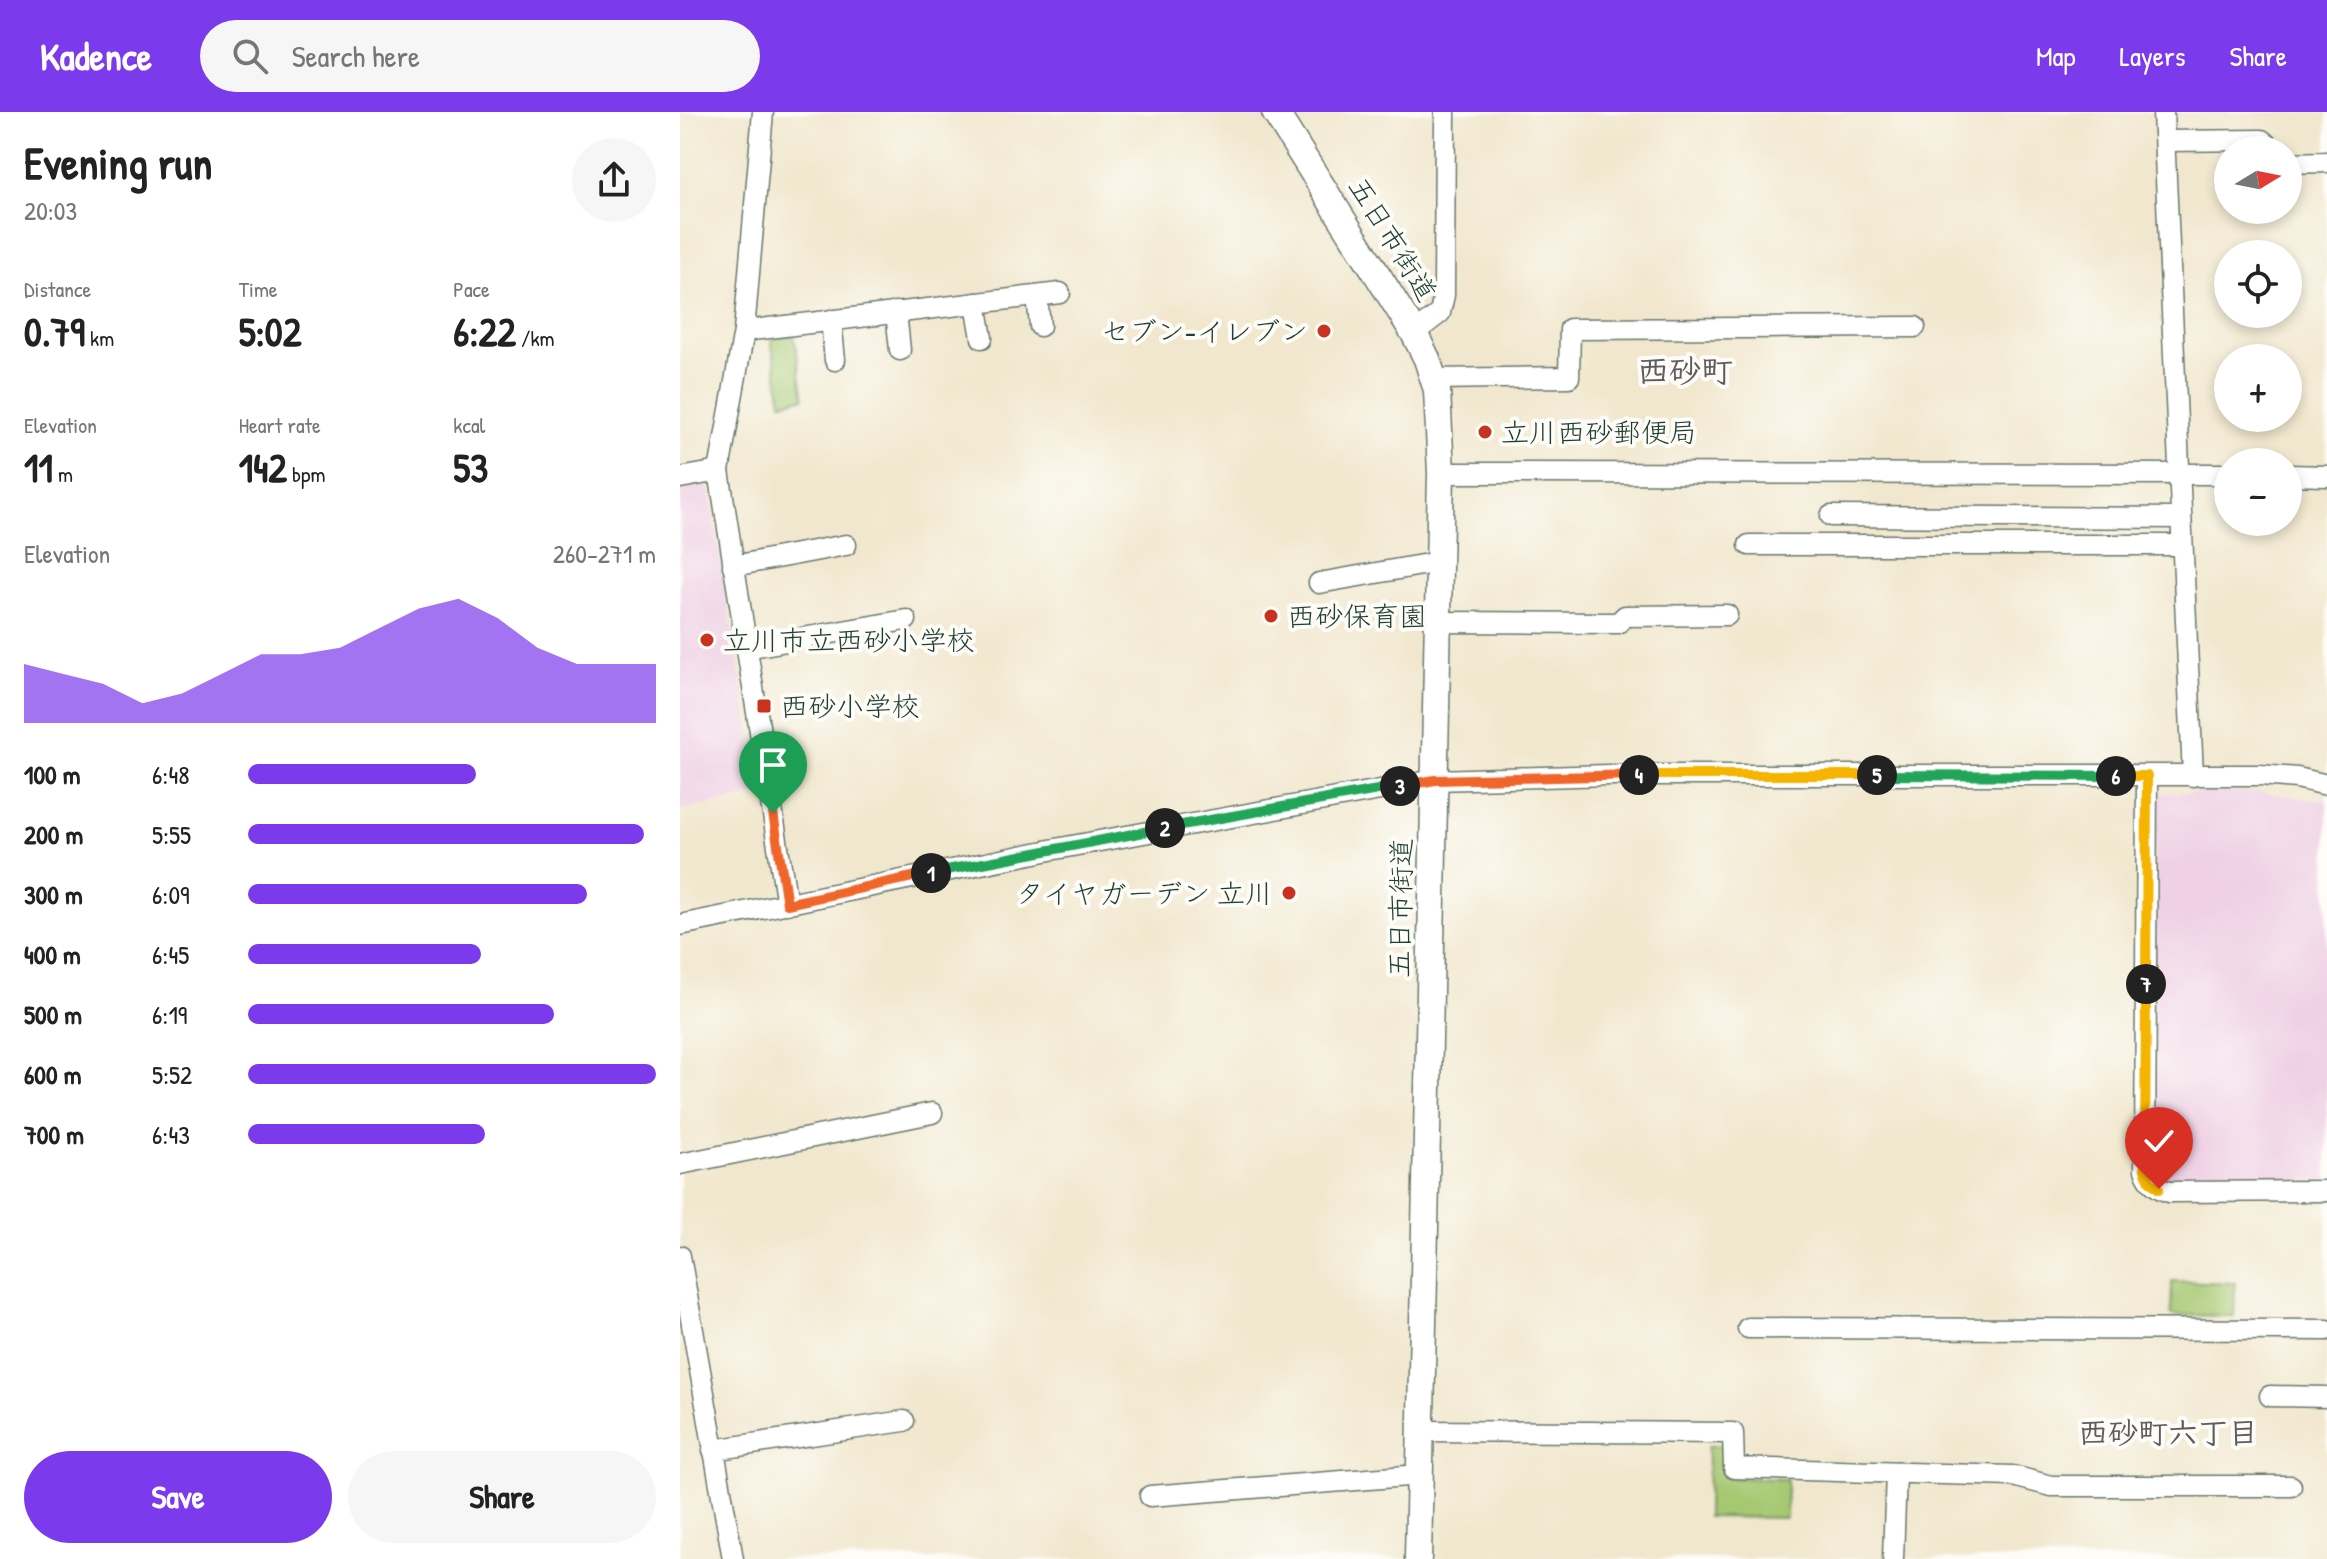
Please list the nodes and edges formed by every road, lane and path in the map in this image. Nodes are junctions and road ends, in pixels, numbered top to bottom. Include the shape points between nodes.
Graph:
1 (763, 112) edge
2 (1275, 112) edge
3 (1445, 112) edge
4 (2163, 112) edge
5 (2214, 140) edge
6 (2165, 141) junction
7 (2327, 162) edge
8 (2302, 163) edge
9 (1060, 293) dead end
10 (1037, 296) junction
11 (976, 303) junction
12 (896, 312) junction
13 (831, 320) junction
14 (1040, 326) dead end
15 (1915, 327) dead end
16 (744, 331) junction
17 (1414, 333) junction
18 (982, 338) dead end
19 (900, 350) dead end
20 (835, 360) dead end
21 (1434, 379) junction
22 (719, 471) junction
23 (1441, 473) junction
24 (2177, 473) junction
25 (2214, 474) edge
26 (2302, 475) edge
27 (2327, 476) edge
28 (680, 478) edge
29 (1831, 516) dead end
30 (1892, 516) junction
31 (2180, 518) junction
32 (846, 545) dead end
33 (1749, 545) dead end
34 (1891, 545) junction
35 (2181, 545) junction
36 (1439, 562) junction
37 (733, 566) junction
38 (1319, 583) dead end
39 (1727, 615) dead end
40 (906, 620) dead end
41 (1437, 622) junction
42 (746, 648) junction
43 (2147, 776) junction
44 (2193, 776) junction
45 (1435, 780) junction
46 (2327, 785) edge
47 (787, 904) junction
48 (680, 925) edge
49 (932, 1113) dead end
50 (680, 1164) edge
51 (2327, 1191) edge
52 (680, 1256) edge
53 (1748, 1328) dead end
54 (2327, 1330) edge
55 (2270, 1396) dead end
56 (2327, 1397) edge
57 (904, 1421) dead end
58 (1421, 1431) junction
59 (713, 1450) junction
60 (1896, 1473) junction
61 (1420, 1475) junction
62 (2291, 1486) dead end
63 (1150, 1496) dead end
64 (733, 1559) edge
65 (1418, 1559) edge
66 (1893, 1559) edge

1 - 16 street
2 - 17 main road, 五日市街道
3 - 17 street via 1444,295 1440,313
4 - 6 street
5 - 6 street
6 - 24 street
7 - 8 street
9 - 10 street
10 - 11 street
10 - 14 street
11 - 12 street
11 - 18 street
12 - 13 street
12 - 19 street
13 - 16 street
13 - 20 street
15 - 21 street via 1570,329 1569,377
16 - 22 street
17 - 21 main road, 五日市街道
21 - 23 main road, 五日市街道
22 - 28 street
22 - 37 street
23 - 24 street
23 - 36 main road, 五日市街道
24 - 25 street
24 - 31 street
26 - 27 street
29 - 30 street
30 - 31 street
30 - 34 street
31 - 35 street
32 - 37 street via 819,556
33 - 34 street
34 - 35 street
35 - 44 street
36 - 38 street
36 - 41 main road, 五日市街道
37 - 42 street
39 - 41 street via 1625,616 1618,623
40 - 42 street
41 - 45 main road, 五日市街道
42 - 47 street
43 - 44 street
43 - 45 street
43 - 51 street via 2145,1170 2150,1181 2169,1192
44 - 46 street via 2260,775
45 - 47 street
45 - 58 main road, 五日市街道
47 - 48 street
49 - 50 street
52 - 59 street
53 - 54 street
55 - 56 street
57 - 59 street via 825,1426
58 - 60 street via 1733,1433 1734,1468
58 - 61 main road, 五日市街道
59 - 64 street
60 - 62 street via 2013,1476 2051,1486
60 - 66 street
61 - 63 street
61 - 65 main road, 五日市街道

